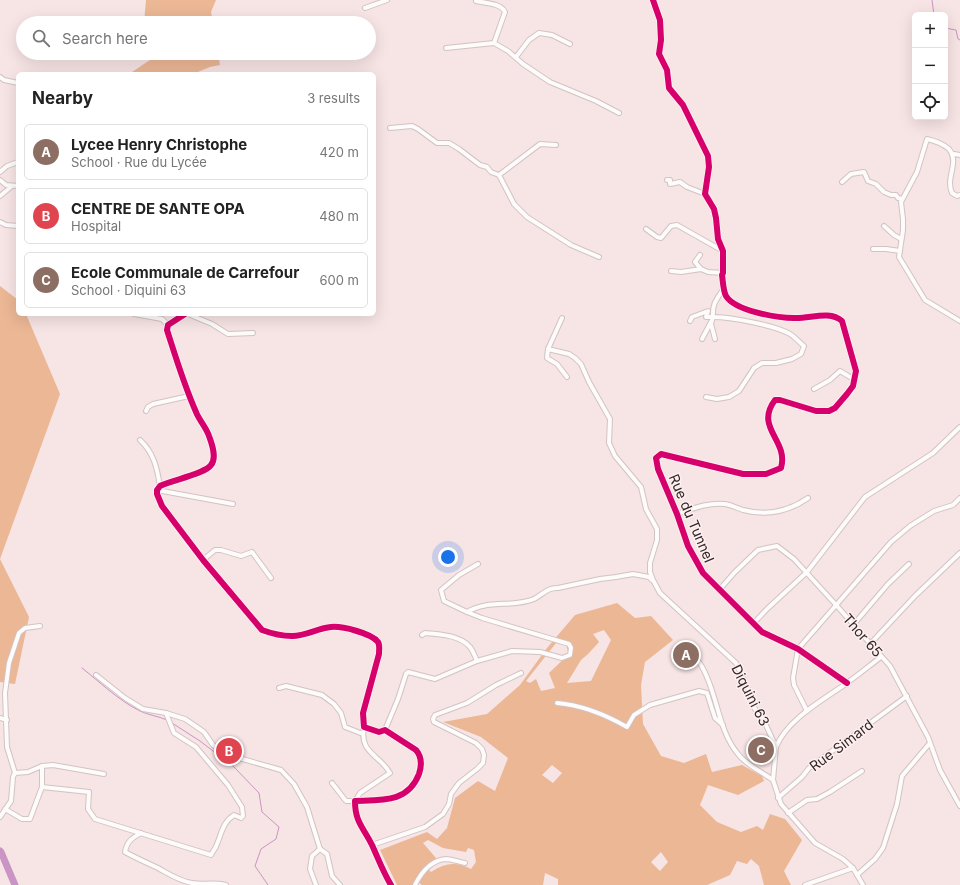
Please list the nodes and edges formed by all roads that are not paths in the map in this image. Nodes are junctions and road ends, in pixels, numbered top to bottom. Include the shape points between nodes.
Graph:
1 (387, 0) edge
2 (477, 0) edge
3 (653, 0) edge
4 (365, 8) dead end
5 (494, 43) junction
6 (570, 44) dead end
7 (446, 48) dead end
8 (516, 57) junction
9 (0, 77) edge
10 (16, 83) edge
11 (619, 112) dead end
12 (390, 128) dead end
13 (556, 144) dead end
14 (954, 154) junction
15 (960, 155) edge
16 (16, 163) edge
17 (0, 172) edge
18 (499, 175) junction
19 (0, 180) edge
20 (667, 180) dead end
21 (842, 182) dead end
22 (12, 186) junction
23 (16, 186) edge
24 (705, 194) junction
25 (960, 195) edge
26 (0, 196) edge
27 (902, 199) junction
28 (0, 222) edge
29 (16, 226) edge
30 (884, 226) dead end
31 (646, 229) dead end
32 (901, 239) junction
33 (873, 249) dead end
34 (723, 251) junction
35 (900, 251) junction
36 (700, 255) dead end
37 (599, 257) dead end
38 (701, 269) junction
39 (671, 271) dead end
40 (723, 273) junction
41 (724, 288) junction
42 (713, 307) junction
43 (708, 311) junction
44 (146, 316) edge
45 (182, 316) edge
46 (193, 316) edge
47 (562, 318) dead end
48 (712, 319) junction
49 (960, 321) edge
50 (690, 322) dead end
51 (168, 325) junction
52 (253, 333) dead end
53 (702, 339) dead end
54 (715, 339) dead end
55 (548, 349) junction
56 (567, 377) dead end
57 (855, 380) junction
58 (814, 389) dead end
59 (189, 396) junction
60 (706, 397) dead end
61 (146, 411) dead end
62 (960, 427) edge
63 (140, 440) dead end
64 (160, 486) junction
65 (157, 490) junction
66 (808, 498) dead end
67 (960, 498) edge
68 (233, 504) dead end
69 (677, 514) junction
70 (960, 553) edge
71 (203, 560) junction
72 (478, 564) dead end
73 (909, 564) dead end
74 (807, 572) junction
75 (271, 578) dead end
76 (653, 580) junction
77 (719, 590) junction
78 (837, 606) junction
79 (467, 612) junction
80 (752, 624) junction
81 (854, 624) junction
82 (40, 626) dead end
83 (422, 636) dead end
84 (871, 643) junction
85 (675, 650) dead end
86 (798, 650) junction
87 (882, 657) junction
88 (477, 661) junction
89 (521, 673) dead end
90 (96, 675) dead end
91 (847, 683) junction
92 (279, 688) dead end
93 (907, 696) junction
94 (557, 703) dead end
95 (807, 711) junction
96 (166, 713) junction
97 (0, 718) edge
98 (6, 720) junction
99 (723, 725) junction
100 (364, 727) junction
101 (385, 730) junction
102 (362, 734) junction
103 (930, 743) junction
104 (776, 747) junction
105 (42, 766) junction
106 (862, 771) dead end
107 (15, 773) junction
108 (104, 774) dead end
109 (772, 780) junction
110 (332, 782) dead end
111 (42, 786) junction
112 (778, 798) junction
113 (355, 801) junction
114 (960, 804) edge
115 (5, 809) junction
116 (788, 813) junction
117 (0, 817) edge
118 (141, 833) junction
119 (372, 845) junction
120 (320, 849) junction
121 (465, 863) dead end
122 (854, 868) junction
123 (857, 875) junction
124 (226, 885) edge
125 (316, 885) edge
126 (340, 885) edge
127 (391, 885) edge
128 (415, 885) edge
129 (804, 885) edge
130 (863, 885) edge

1 - 4 street
2 - 5 street via 504,9
3 - 24 street via 660,20 659,54 667,70 669,88 682,105 708,156
5 - 7 street
5 - 8 street
6 - 8 street via 552,35 539,33 529,40
8 - 11 street via 550,82
9 - 10 street
12 - 18 street via 412,126 437,143 449,144 467,154 480,165
13 - 18 street via 540,144
14 - 15 street
14 - 25 street via 950,190 957,196
14 - 27 street via 943,144 927,139 917,172
16 - 17 street
18 - 37 street via 514,204 527,217 571,245
19 - 22 street
20 - 24 street via 670,180 670,184 680,182
21 - 27 street via 851,174 864,172 868,181 876,184 884,192
22 - 23 street
22 - 26 street
24 - 34 street via 714,209 718,239
27 - 32 street
28 - 29 street via 6,226
30 - 32 street
31 - 34 street via 661,238 671,226 677,225
32 - 35 street
33 - 35 street
34 - 40 street
35 - 49 street via 899,257 925,300
36 - 38 street via 695,262
38 - 39 street
38 - 40 street
40 - 41 street
41 - 42 street
41 - 57 street via 729,299 752,311 795,318 830,315 837,317 842,321 854,363
42 - 43 street
42 - 48 street
43 - 48 street via 706,317
43 - 50 street via 692,317
44 - 51 street via 162,319
45 - 51 street
46 - 52 street via 228,334
47 - 55 street
48 - 53 street
48 - 54 street
48 - 60 street via 750,322 776,328 790,334 804,346 801,354 792,359 762,363 754,368 739,391 729,397
51 - 59 street via 167,330
55 - 56 street via 548,359 557,364
55 - 76 street, Diquini 63 via 569,354 581,364 610,419 609,443 615,456 641,487 646,509 657,529 657,540 650,563
57 - 58 street via 840,371
57 - 69 street, Rue du Tunnel via 835,408 828,411 816,411 775,400 769,407 768,421 784,460 781,468 772,472 743,474 662,454 656,458
59 - 61 street via 151,404
59 - 64 street via 196,414 209,434 214,460 205,471
62 - 74 street via 933,453 865,497
63 - 64 street via 156,464
64 - 65 street
65 - 68 street
65 - 71 street via 162,506
66 - 69 street via 769,513 743,510 726,504 708,505
67 - 78 street via 953,505 934,511 910,526 891,542
69 - 77 street, Rue du Tunnel via 695,562
70 - 84 street
71 - 75 street via 214,550 241,556 252,552
71 - 100 street via 259,627 267,632 293,636 332,626 363,633 377,641 379,654 364,713
72 - 79 street via 441,590 444,601
73 - 81 street
74 - 77 street, Thor 65 via 776,546 758,550
74 - 78 street, Thor 65
74 - 80 street
76 - 79 street via 633,574 600,579 553,588 526,601 476,606
76 - 104 street, Diquini 63 via 660,593 736,663 753,706 765,723
77 - 80 street, Rue du Tunnel
78 - 81 street, Thor 65
78 - 86 street
79 - 88 street via 569,644 571,648 570,655 562,658 540,652 517,650
80 - 86 street, Rue du Tunnel via 762,632
81 - 84 street, Thor 65
82 - 98 street via 25,628 19,633 9,663 5,693
83 - 88 street via 425,633 460,640 470,647
84 - 87 street, Thor 65
85 - 99 street via 686,650 700,664 706,674
86 - 91 street, Rue du Tunnel
86 - 95 street via 794,685
87 - 91 street
87 - 93 street, Thor 65
88 - 101 street via 435,679 407,673
89 - 119 street via 467,703 435,715 434,722 476,743 482,749 483,763 478,770 458,783 443,814 425,826
90 - 96 street via 125,698 143,708
91 - 95 street
92 - 102 street via 286,686 322,695 341,713 345,727
93 - 103 street, Thor 65
93 - 112 street, Rue Simard via 809,768
94 - 99 street via 581,707 627,727 634,715 650,705 698,691 707,693 715,718
95 - 104 street via 786,730
96 - 118 street via 174,732 196,747 228,785 242,807 243,816 241,818 234,815 228,819 211,855
96 - 120 street via 185,719 204,732 213,745 225,754 281,770 294,784 307,807
97 - 98 street
98 - 107 street via 8,747
99 - 109 street via 738,754
100 - 101 street via 379,732
100 - 102 street
101 - 113 street via 420,754 421,763 416,780 407,792 400,796
102 - 113 street via 364,745 390,773 360,793
103 - 114 street, Thor 65 via 940,770
103 - 123 street via 902,776 897,804 883,848
104 - 109 street
105 - 107 street via 28,772
105 - 108 street via 53,765
105 - 111 street
106 - 116 street via 830,792 817,799 807,800
107 - 115 street via 11,801
109 - 112 street
110 - 113 street via 346,801
111 - 115 street via 30,819 22,819
111 - 118 street via 89,792 88,809 95,819
112 - 116 street
113 - 119 street via 355,813
115 - 117 street
116 - 122 street via 815,843
118 - 124 street via 131,839 126,845 125,852 178,879 193,883 216,882
119 - 127 street
120 - 125 street via 312,856 310,869
120 - 126 street via 327,854 332,876
121 - 128 street via 446,859 432,863 420,875
122 - 123 street
122 - 129 street
123 - 130 street

